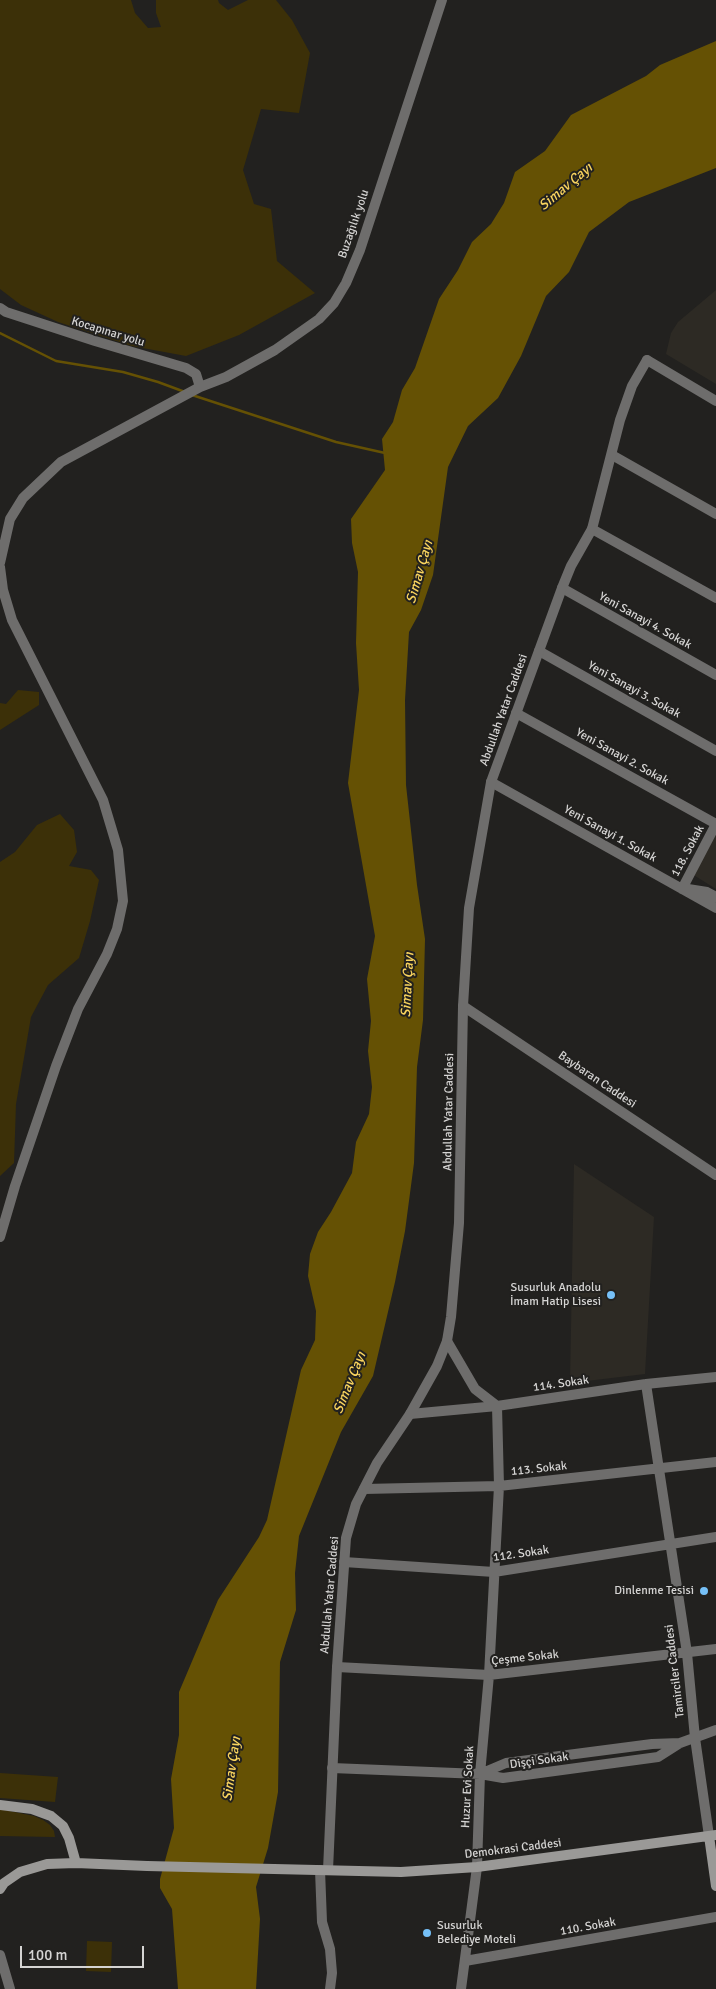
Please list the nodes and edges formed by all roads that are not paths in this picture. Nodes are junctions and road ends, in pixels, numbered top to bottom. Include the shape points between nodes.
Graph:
1 (442, 0) edge
2 (0, 308) edge
3 (200, 387) junction
4 (716, 400) edge
5 (612, 455) junction
6 (716, 514) edge
7 (592, 529) junction
8 (0, 565) edge
9 (562, 588) junction
10 (716, 598) edge
11 (539, 651) junction
12 (716, 675) edge
13 (516, 713) junction
14 (716, 750) edge
15 (491, 782) junction
16 (716, 824) edge
17 (682, 889) junction
18 (716, 897) edge
19 (716, 908) edge
20 (463, 1006) junction
21 (716, 1175) edge
22 (0, 1237) edge
23 (447, 1340) junction
24 (716, 1377) edge
25 (646, 1384) junction
26 (497, 1406) junction
27 (410, 1414) junction
28 (716, 1462) edge
29 (659, 1469) junction
30 (499, 1486) junction
31 (364, 1489) junction
32 (716, 1537) edge
33 (670, 1544) junction
34 (344, 1562) junction
35 (494, 1572) junction
36 (716, 1649) edge
37 (687, 1653) junction
38 (337, 1667) junction
39 (488, 1675) junction
40 (716, 1730) edge
41 (695, 1738) junction
42 (332, 1768) junction
43 (480, 1774) junction
44 (0, 1805) edge
45 (713, 1836) edge
46 (76, 1862) junction
47 (478, 1867) junction
48 (320, 1870) junction
49 (716, 1886) edge
50 (0, 1889) edge
51 (716, 1917) edge
52 (0, 1955) edge
53 (465, 1961) junction
54 (10, 1989) edge
55 (330, 1989) edge
56 (461, 1989) edge

1 - 3 street, Buzağılık yolu via 360,250 338,296 318,320 275,350 226,377
2 - 3 street, Kocapınar yolu via 94,341 186,368 196,374
3 - 8 street, Buzağılık yolu via 61,462 40,479 10,519
4 - 5 street, Abdullah Yatar Caddesi via 648,360 632,386
5 - 6 street
5 - 7 street, Abdullah Yatar Caddesi
7 - 9 street, Abdullah Yatar Caddesi
7 - 10 street
8 - 22 street via 12,620 103,800 118,850 123,901 107,954 78,1009 56,1066
9 - 11 street, Abdullah Yatar Caddesi
9 - 12 street, Yeni Sanayi 4. Sokak
11 - 13 street, Abdullah Yatar Caddesi
11 - 14 street, Yeni Sanayi 3. Sokak
13 - 15 street, Abdullah Yatar Caddesi
13 - 16 street, Yeni Sanayi 2. Sokak
15 - 17 street, Yeni Sanayi 1. Sokak
15 - 20 street, Abdullah Yatar Caddesi via 469,908
16 - 17 street, 118. Sokak
17 - 18 street via 707,892
17 - 19 street, Yeni Sanayi 1. Sokak
20 - 21 street, Baybaran Caddesi
20 - 23 street, Abdullah Yatar Caddesi via 459,1223
23 - 26 street via 475,1389
23 - 27 street, Abdullah Yatar Caddesi via 437,1366
24 - 25 street, 114. Sokak
25 - 26 street, 114. Sokak
25 - 29 street, Tamirciler Caddesi
26 - 27 street, 114. Sokak
26 - 30 street, Huzur Evi Sokak
27 - 31 street, Abdullah Yatar Caddesi via 377,1463
28 - 29 street, 113. Sokak
29 - 30 street, 113. Sokak
29 - 33 street, Tamirciler Caddesi
30 - 31 street, 113. Sokak
30 - 35 street, Huzur Evi Sokak
31 - 34 street, Abdullah Yatar Caddesi via 346,1538
32 - 33 street, 112. Sokak
33 - 35 street, 112. Sokak
33 - 37 street, Tamirciler Caddesi
34 - 35 street, 112. Sokak
34 - 38 street, Abdullah Yatar Caddesi
35 - 39 street, Huzur Evi Sokak
36 - 37 street, Çeşme Sokak
37 - 39 street, Çeşme Sokak
37 - 41 street, Tamirciler Caddesi
38 - 39 street, Çeşme Sokak
38 - 42 street, Abdullah Yatar Caddesi
39 - 43 street, Huzur Evi Sokak
40 - 41 street, Dişçi Sokak
41 - 43 street, Dişçi Sokak via 680,1743 506,1764
41 - 45 street, Tamirciler Caddesi
42 - 43 street
42 - 48 street, Abdullah Yatar Caddesi
43 - 47 street, Huzur Evi Sokak
44 - 46 main road via 32,1809 51,1816 63,1826 70,1838
45 - 47 main road, Demokrasi Caddesi
45 - 49 main road
46 - 48 main road, Demokrasi Caddesi
46 - 50 main road, Demokrasi Caddesi via 47,1864 20,1872
47 - 48 main road, Demokrasi Caddesi via 401,1872
47 - 53 street, Huzur Evi Sokak
48 - 55 street, Abdullah Yatar Caddesi via 322,1922 330,1949
51 - 53 street, 110. Sokak
52 - 54 street
53 - 56 street, Huzur Evi Sokak

